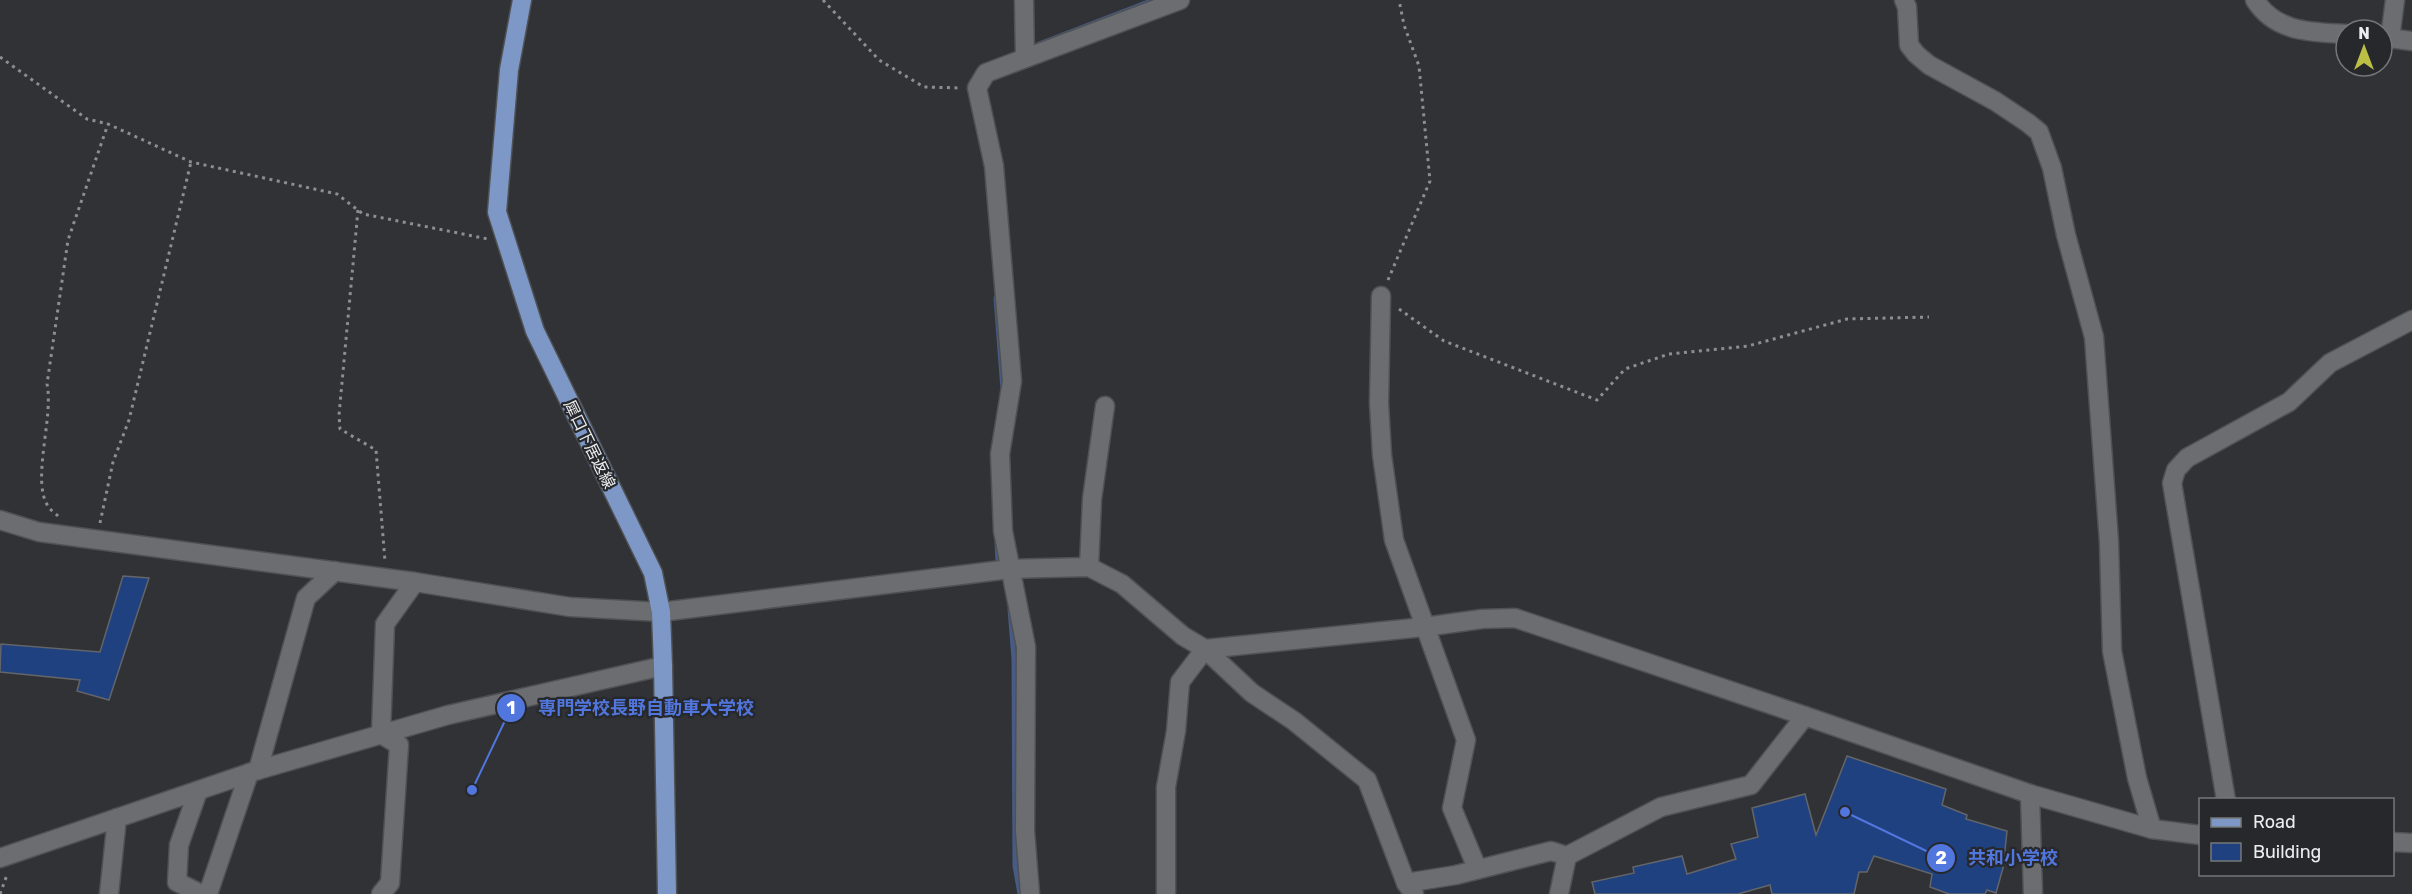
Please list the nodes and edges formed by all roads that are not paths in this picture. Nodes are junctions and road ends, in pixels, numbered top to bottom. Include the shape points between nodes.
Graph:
1 (522, 0) edge
2 (1024, 0) edge
3 (1180, 0) edge
4 (1904, 0) edge
5 (2255, 0) edge
6 (2395, 0) edge
7 (2391, 18) edge
8 (2334, 33) edge
9 (2394, 39) edge
10 (2412, 41) edge
11 (1024, 51) junction
12 (1381, 296) road end
13 (2412, 320) edge
14 (1105, 406) dead end
15 (0, 520) edge
16 (1089, 567) junction
17 (1010, 569) junction
18 (335, 571) junction
19 (415, 582) junction
20 (661, 612) junction
21 (1424, 627) junction
22 (1205, 649) junction
23 (663, 666) junction
24 (1805, 716) junction
25 (381, 734) junction
26 (254, 771) junction
27 (198, 791) junction
28 (2030, 794) junction
29 (2226, 798) edge
30 (117, 818) junction
31 (2152, 829) junction
32 (2199, 835) edge
33 (2394, 842) edge
34 (2412, 843) edge
35 (1567, 856) junction
36 (0, 858) edge
37 (1477, 868) junction
38 (1410, 889) edge
39 (109, 894) edge
40 (201, 894) edge
41 (208, 894) edge
42 (381, 894) edge
43 (667, 894) edge
44 (1030, 894) edge
45 (1166, 894) edge
46 (1559, 894) edge
47 (2033, 894) edge

1 - 20 main road, 犀口下居返線 via 509,70 497,212 536,331 653,573
2 - 11 street
3 - 11 street
4 - 31 street via 1909,45 1916,54 2039,132 2052,168 2094,337 2109,542 2112,651 2137,778
5 - 8 street via 2284,26
6 - 7 street
9 - 10 street
11 - 17 street via 986,73 977,88 994,166 1012,381 1000,454
12 - 21 street via 1382,455 1394,540
13 - 29 street via 2330,363 2289,402 2187,458 2176,470 2172,483
14 - 16 street via 1092,500
15 - 18 street via 39,532
16 - 17 street
16 - 22 street via 1122,584 1183,636
17 - 20 street
17 - 44 street via 1026,647 1025,831
18 - 19 street
18 - 26 street via 306,598
19 - 20 street via 570,607
19 - 25 street via 385,624
20 - 23 main road, 犀口下居返線
21 - 22 street
21 - 24 street via 1515,618
21 - 37 street via 1466,740 1452,808
22 - 38 street via 1252,693 1294,721 1367,780
22 - 45 street via 1180,682 1166,787
23 - 25 street via 459,712
23 - 43 main road, 犀口下居返線
24 - 28 street
24 - 35 street via 1751,785 1661,807
25 - 26 street
25 - 42 street via 399,745 390,883
26 - 27 street
26 - 41 street
27 - 30 street
27 - 40 street via 179,845 177,882
28 - 31 street
28 - 47 street
30 - 36 street
30 - 39 street
31 - 32 street
33 - 34 street
35 - 37 street via 1551,851
35 - 46 street
37 - 38 street

